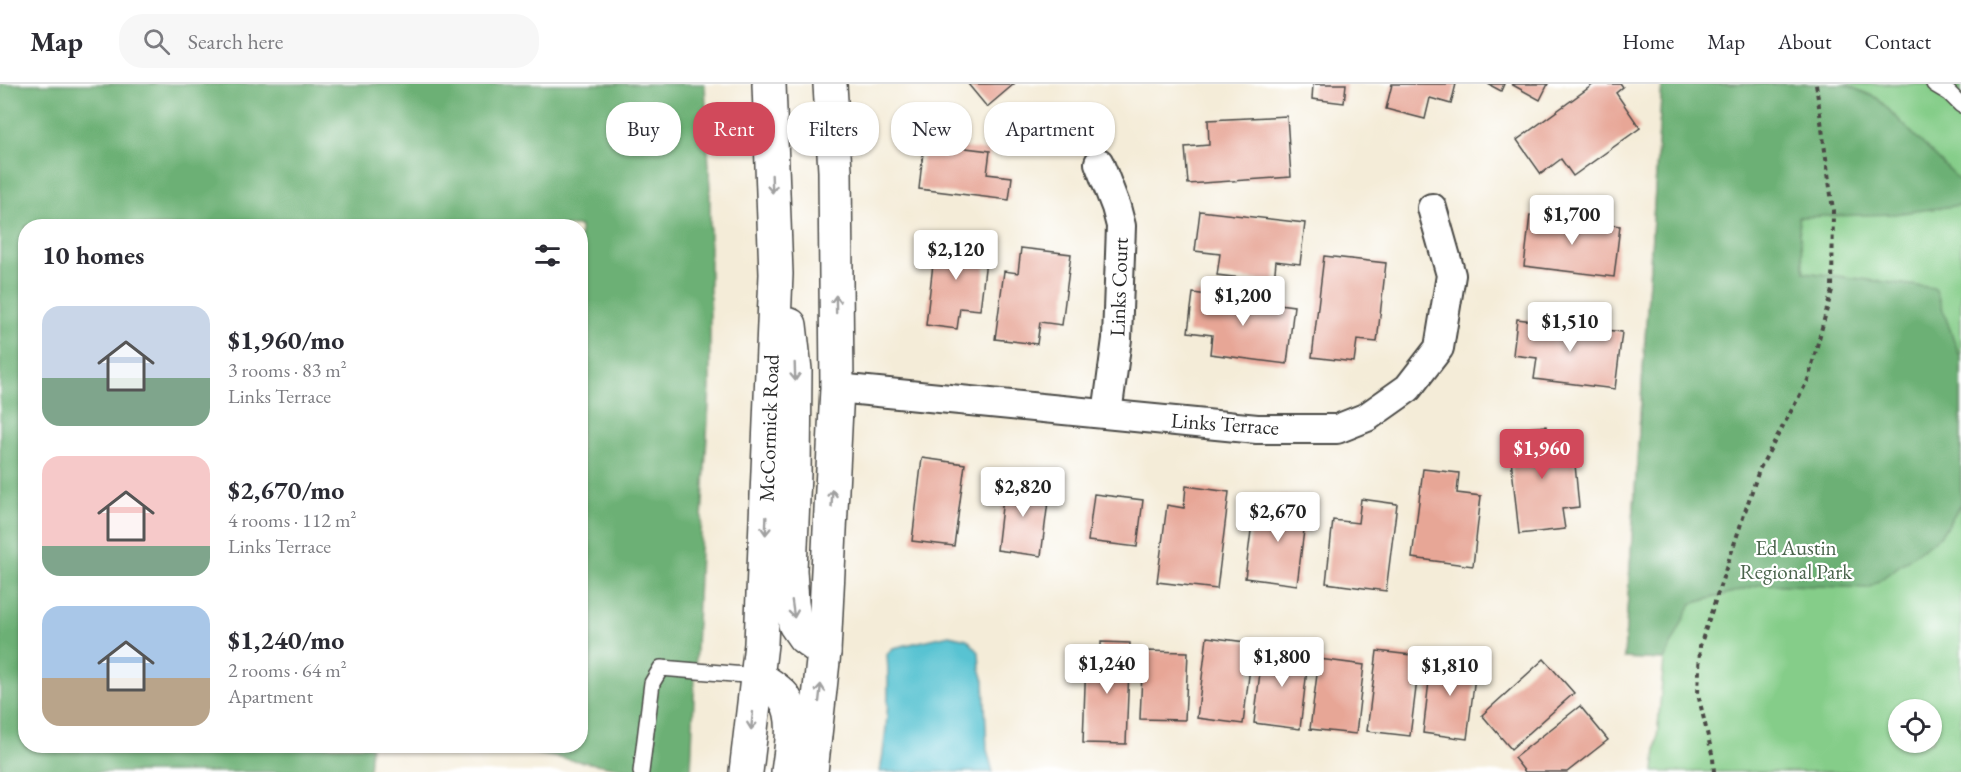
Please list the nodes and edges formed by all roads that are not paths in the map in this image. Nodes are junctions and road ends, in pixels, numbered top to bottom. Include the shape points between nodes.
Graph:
1 (769, 84) edge
2 (830, 84) edge
3 (1934, 84) edge
4 (1961, 105) edge
5 (1099, 163) dead end
6 (1432, 208) dead end
7 (776, 274) junction
8 (837, 388) junction
9 (1107, 414) junction
10 (824, 652) junction
11 (757, 676) junction
12 (642, 772) edge
13 (746, 772) edge
14 (788, 772) edge
15 (811, 772) edge

1 -> 7 main road, McCormick Road
8 -> 2 main road
3 - 4 lane
5 - 9 street, Links Court via 1121,226 1117,339
6 - 9 street, Links Terrace via 1451,275 1439,348 1408,388 1366,417 1337,429 1257,429
7 -> 10 main road via 790,325 795,370 792,603 795,624 804,637
7 -> 11 main road, McCormick Road
8 - 9 street, Links Terrace
10 -> 8 main road
15 -> 10 main road
11 - 12 lane via 661,668 652,683
11 -> 13 main road, McCormick Road
11 - 14 main road via 783,696 790,710

